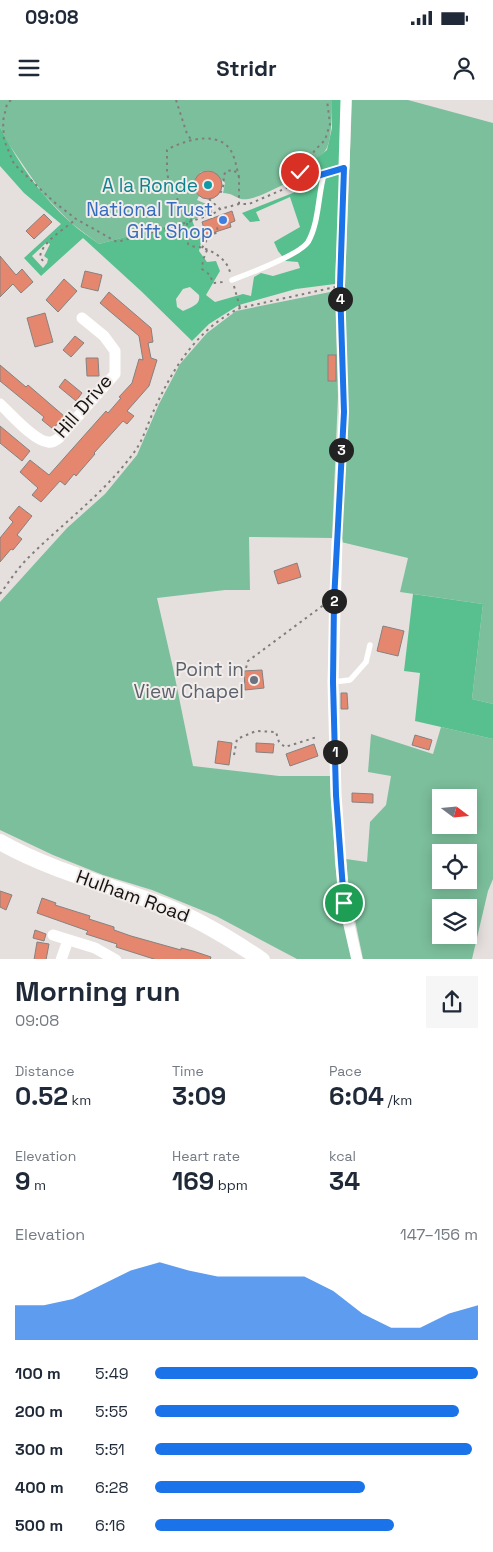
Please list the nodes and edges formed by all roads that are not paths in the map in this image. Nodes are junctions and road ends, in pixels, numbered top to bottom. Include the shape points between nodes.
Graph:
1 (346, 100) edge
2 (344, 168) joint
3 (232, 279) road end
4 (82, 318) dead end
5 (0, 404) edge
6 (337, 541) road end
7 (370, 645) dead end
8 (333, 682) junction
9 (0, 842) edge
10 (53, 935) dead end
11 (68, 940) junction
12 (61, 959) edge
13 (114, 959) edge
14 (260, 959) edge
15 (357, 959) edge

1 - 2 street
2 - 3 lane via 324,174 316,218 307,243 278,260
4 - 5 street, Hill Drive via 104,336 115,352 115,374 60,438 46,442 37,438
6 - 8 street
7 - 8 lane via 366,662 350,680
8 - 15 street via 339,852 344,903
9 - 14 street, Hulham Road via 33,859 199,921
10 - 11 street
11 - 12 street
11 - 13 street via 95,948

